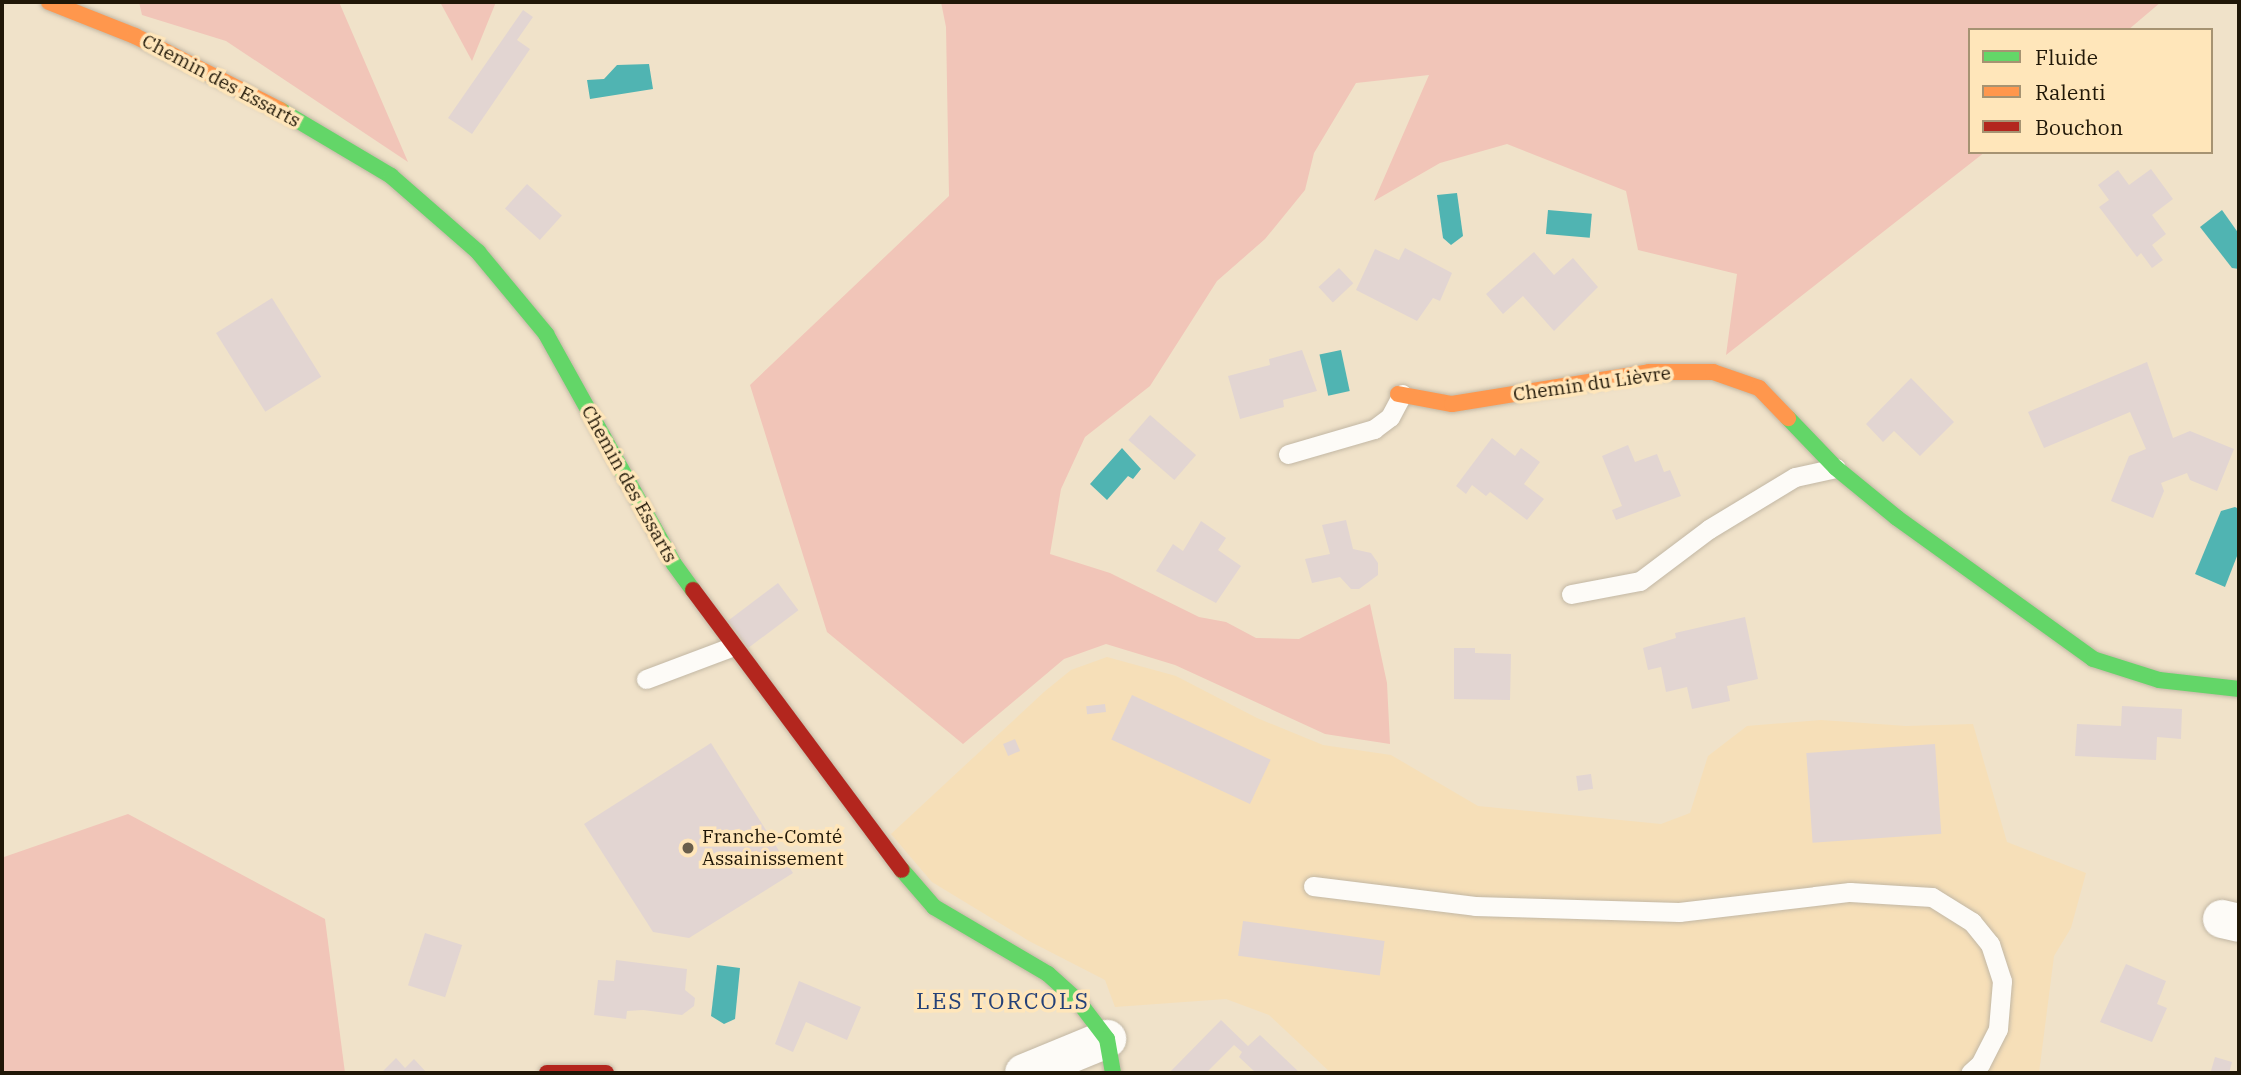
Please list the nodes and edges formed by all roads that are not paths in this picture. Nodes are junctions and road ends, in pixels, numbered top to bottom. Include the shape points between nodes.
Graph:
1 (49, 2) edge
2 (1400, 394) joint
3 (1288, 454) dead end
4 (1836, 468) junction
5 (1571, 594) dead end
6 (731, 647) junction
7 (646, 679) dead end
8 (2239, 688) edge
9 (1312, 886) dead end
10 (1110, 1056) edge
11 (547, 1073) edge
12 (606, 1073) edge
13 (1024, 1073) edge
14 (1970, 1073) edge

1 - 6 street, Chemin des Essarts via 135,36 283,112 391,176 478,253 545,334 674,564
2 - 3 lane via 1391,417 1374,429
2 - 4 street, Chemin du Lièvre via 1452,404 1649,372 1713,372 1759,388
4 - 5 lane via 1795,477 1709,529 1640,581
4 - 8 street, Chemin du Lièvre via 1897,518 2093,659 2159,680
6 - 7 lane
6 - 10 street, Chemin des Essarts via 827,766 886,853 934,907 1048,974 1078,1001
9 - 14 lane via 1475,906 1679,912 1850,892 1932,897 1972,922 1990,944 2001,981 1998,1029 1980,1065
10 - 13 street
11 - 12 street

